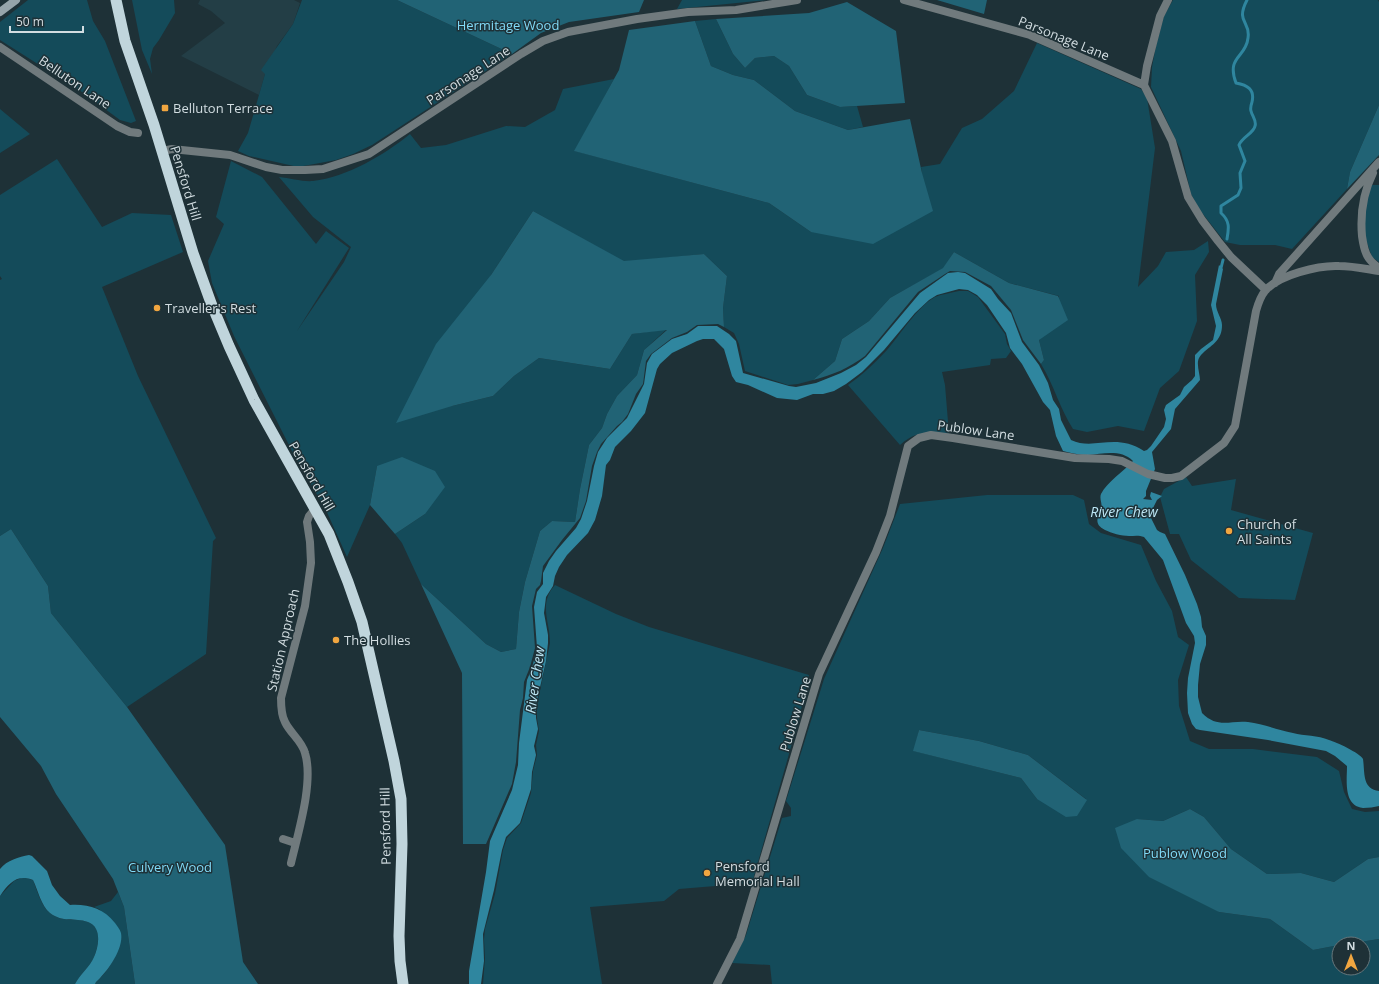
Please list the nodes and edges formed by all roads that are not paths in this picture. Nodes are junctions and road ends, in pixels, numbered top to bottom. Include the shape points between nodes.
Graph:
1 (16, 0) edge
2 (797, 0) edge
3 (904, 0) edge
4 (1168, 0) edge
5 (115, 2) edge
6 (0, 12) edge
7 (0, 47) edge
8 (1144, 85) junction
9 (138, 133) dead end
10 (162, 151) junction
11 (1378, 162) edge
12 (1379, 269) edge
13 (1275, 283) junction
14 (1266, 290) junction
15 (315, 509) junction
16 (283, 839) dead end
17 (295, 843) junction
18 (291, 863) dead end
19 (403, 984) edge
20 (717, 984) edge

1 - 6 main road
2 - 10 street, Parsonage Lane via 736,10 688,12 637,19 568,32 543,41 369,154 323,169 282,170 230,155 172,149
3 - 8 street, Parsonage Lane via 1030,35
4 - 8 street via 1160,16
5 - 10 highway, Pensford Hill via 130,57
7 - 9 street, Belluton Lane via 117,126
8 - 14 street via 1172,141 1188,197 1231,257
10 - 15 highway, Pensford Hill via 193,253 226,341 254,400
11 - 12 street via 1362,204 1361,224 1363,244 1368,258
11 - 13 street via 1279,274
12 - 13 street, Publow Lane via 1317,267 1293,274
13 - 14 street, Publow Lane
14 - 20 street, Publow Lane via 1256,311 1235,426 1224,443 1181,476 1165,478 1148,474 1122,461 1109,458 1075,458 931,435 919,438 908,446 890,516 876,552 819,674 740,939
15 - 17 street, Station Approach via 307,522 311,563 305,606 281,698 281,711 285,722 305,752 308,767 307,788
15 - 19 highway, Pensford Hill via 333,543 362,622 400,787 402,824 399,942
16 - 17 street
17 - 18 street, Station Approach

